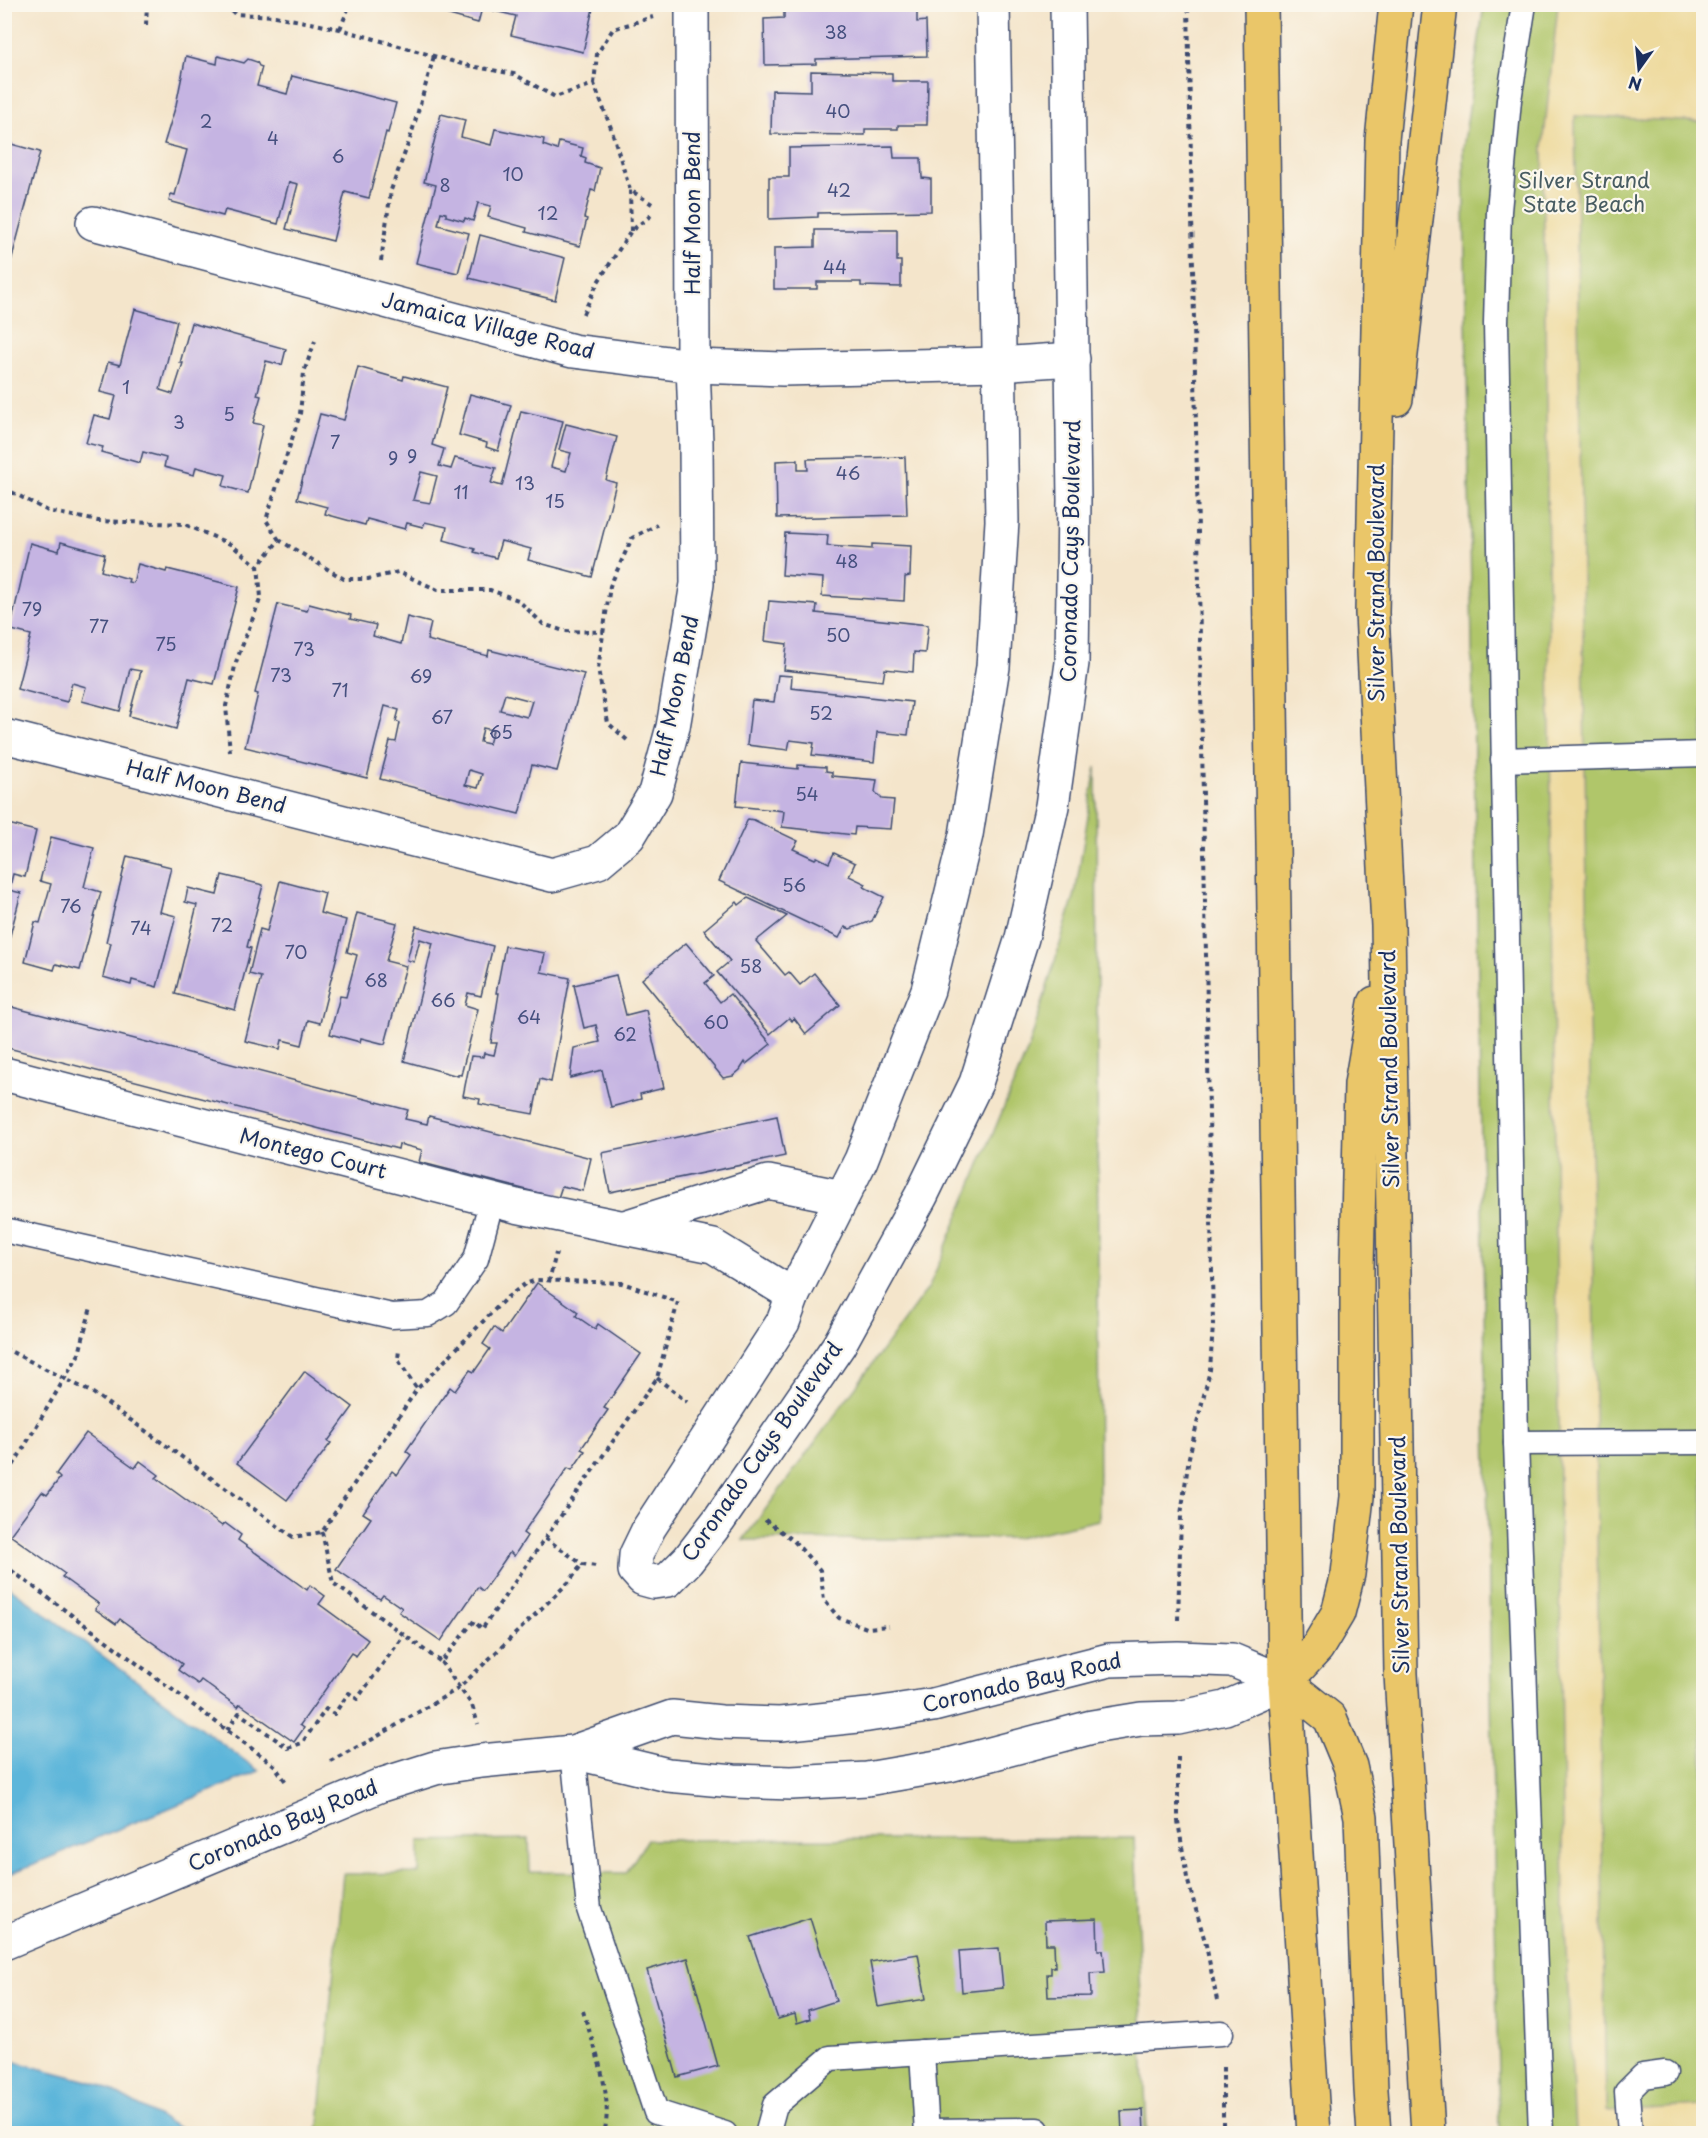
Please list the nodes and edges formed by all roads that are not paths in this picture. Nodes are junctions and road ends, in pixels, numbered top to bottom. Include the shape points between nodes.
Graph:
1 (692, 4) edge
2 (993, 4) edge
3 (1067, 4) edge
4 (1261, 4) edge
5 (1396, 4) edge
6 (1440, 4) edge
7 (1524, 4) edge
8 (93, 223) dead end
9 (1073, 359) junction
10 (999, 364) junction
11 (693, 366) junction
12 (1372, 613) junction
13 (4, 736) edge
14 (1704, 754) edge
15 (1503, 760) junction
16 (1388, 926) junction
17 (4, 1074) edge
18 (842, 1197) junction
19 (492, 1199) junction
20 (623, 1228) junction
21 (4, 1230) edge
22 (793, 1296) junction
23 (1704, 1442) edge
24 (1516, 1443) junction
25 (1285, 1682) junction
26 (573, 1752) junction
27 (4, 1943) edge
28 (1221, 2033) road end
29 (922, 2052) junction
30 (1665, 2073) dead end
31 (659, 2123) edge
32 (1037, 2130) dead end
33 (927, 2132) edge
34 (725, 2133) edge
35 (767, 2133) edge
36 (1314, 2133) edge
37 (1374, 2133) edge
38 (1428, 2133) edge
39 (1541, 2133) edge
40 (1630, 2133) edge

1 - 11 street, Half Moon Bend
2 - 10 street, Coronado Cays Boulevard
3 - 9 street, Coronado Cays Boulevard
4 - 25 highway
5 - 12 highway, Silver Strand Boulevard via 1382,140
6 - 12 highway
7 - 15 lane via 1509,100 1499,211 1496,323
8 - 11 street, Jamaica Village Road via 573,351
9 - 10 street, Jamaica Village Road
9 - 22 street, Coronado Cays Boulevard via 1072,663 1052,806 1028,916 976,1083 921,1196 839,1345 688,1560 668,1580 643,1579 635,1570 636,1555 650,1528 783,1322
10 - 11 street, Jamaica Village Road via 783,369
10 - 18 street, Coronado Cays Boulevard via 1002,521 993,668 966,835 928,990 861,1160
11 - 13 street, Half Moon Bend via 697,584 673,727 655,793 629,836 598,862 552,874
12 - 16 highway, Silver Strand Boulevard
14 - 15 lane
15 - 24 lane
16 - 25 highway via 1361,1084 1357,1497 1348,1574 1338,1613 1317,1648
16 - 38 highway, Silver Strand Boulevard via 1401,1674
17 - 19 street, Montego Court
18 - 20 street via 768,1182
18 - 22 street, Coronado Cays Boulevard
19 - 20 street, Montego Court
19 - 21 lane via 477,1259 447,1303 428,1314 403,1316
20 - 22 street, Montego Court via 713,1246
23 - 24 lane
24 - 39 lane
25 - 26 street, Coronado Bay Road via 1225,1708 1178,1718 1092,1727 949,1765 867,1779 791,1783 668,1775
25 - 26 street, Coronado Bay Road via 1232,1660 1109,1660 942,1702 868,1715 780,1724 672,1717
25 - 36 highway
25 - 37 highway via 1330,1718 1350,1766 1361,1817
26 - 27 street, Coronado Bay Road via 435,1768 381,1785
26 - 31 lane via 590,1909
28 - 29 lane
29 - 33 lane
29 - 35 lane via 830,2058 775,2105
30 - 40 lane via 1643,2076 1627,2092
31 - 34 lane
32 - 33 lane

